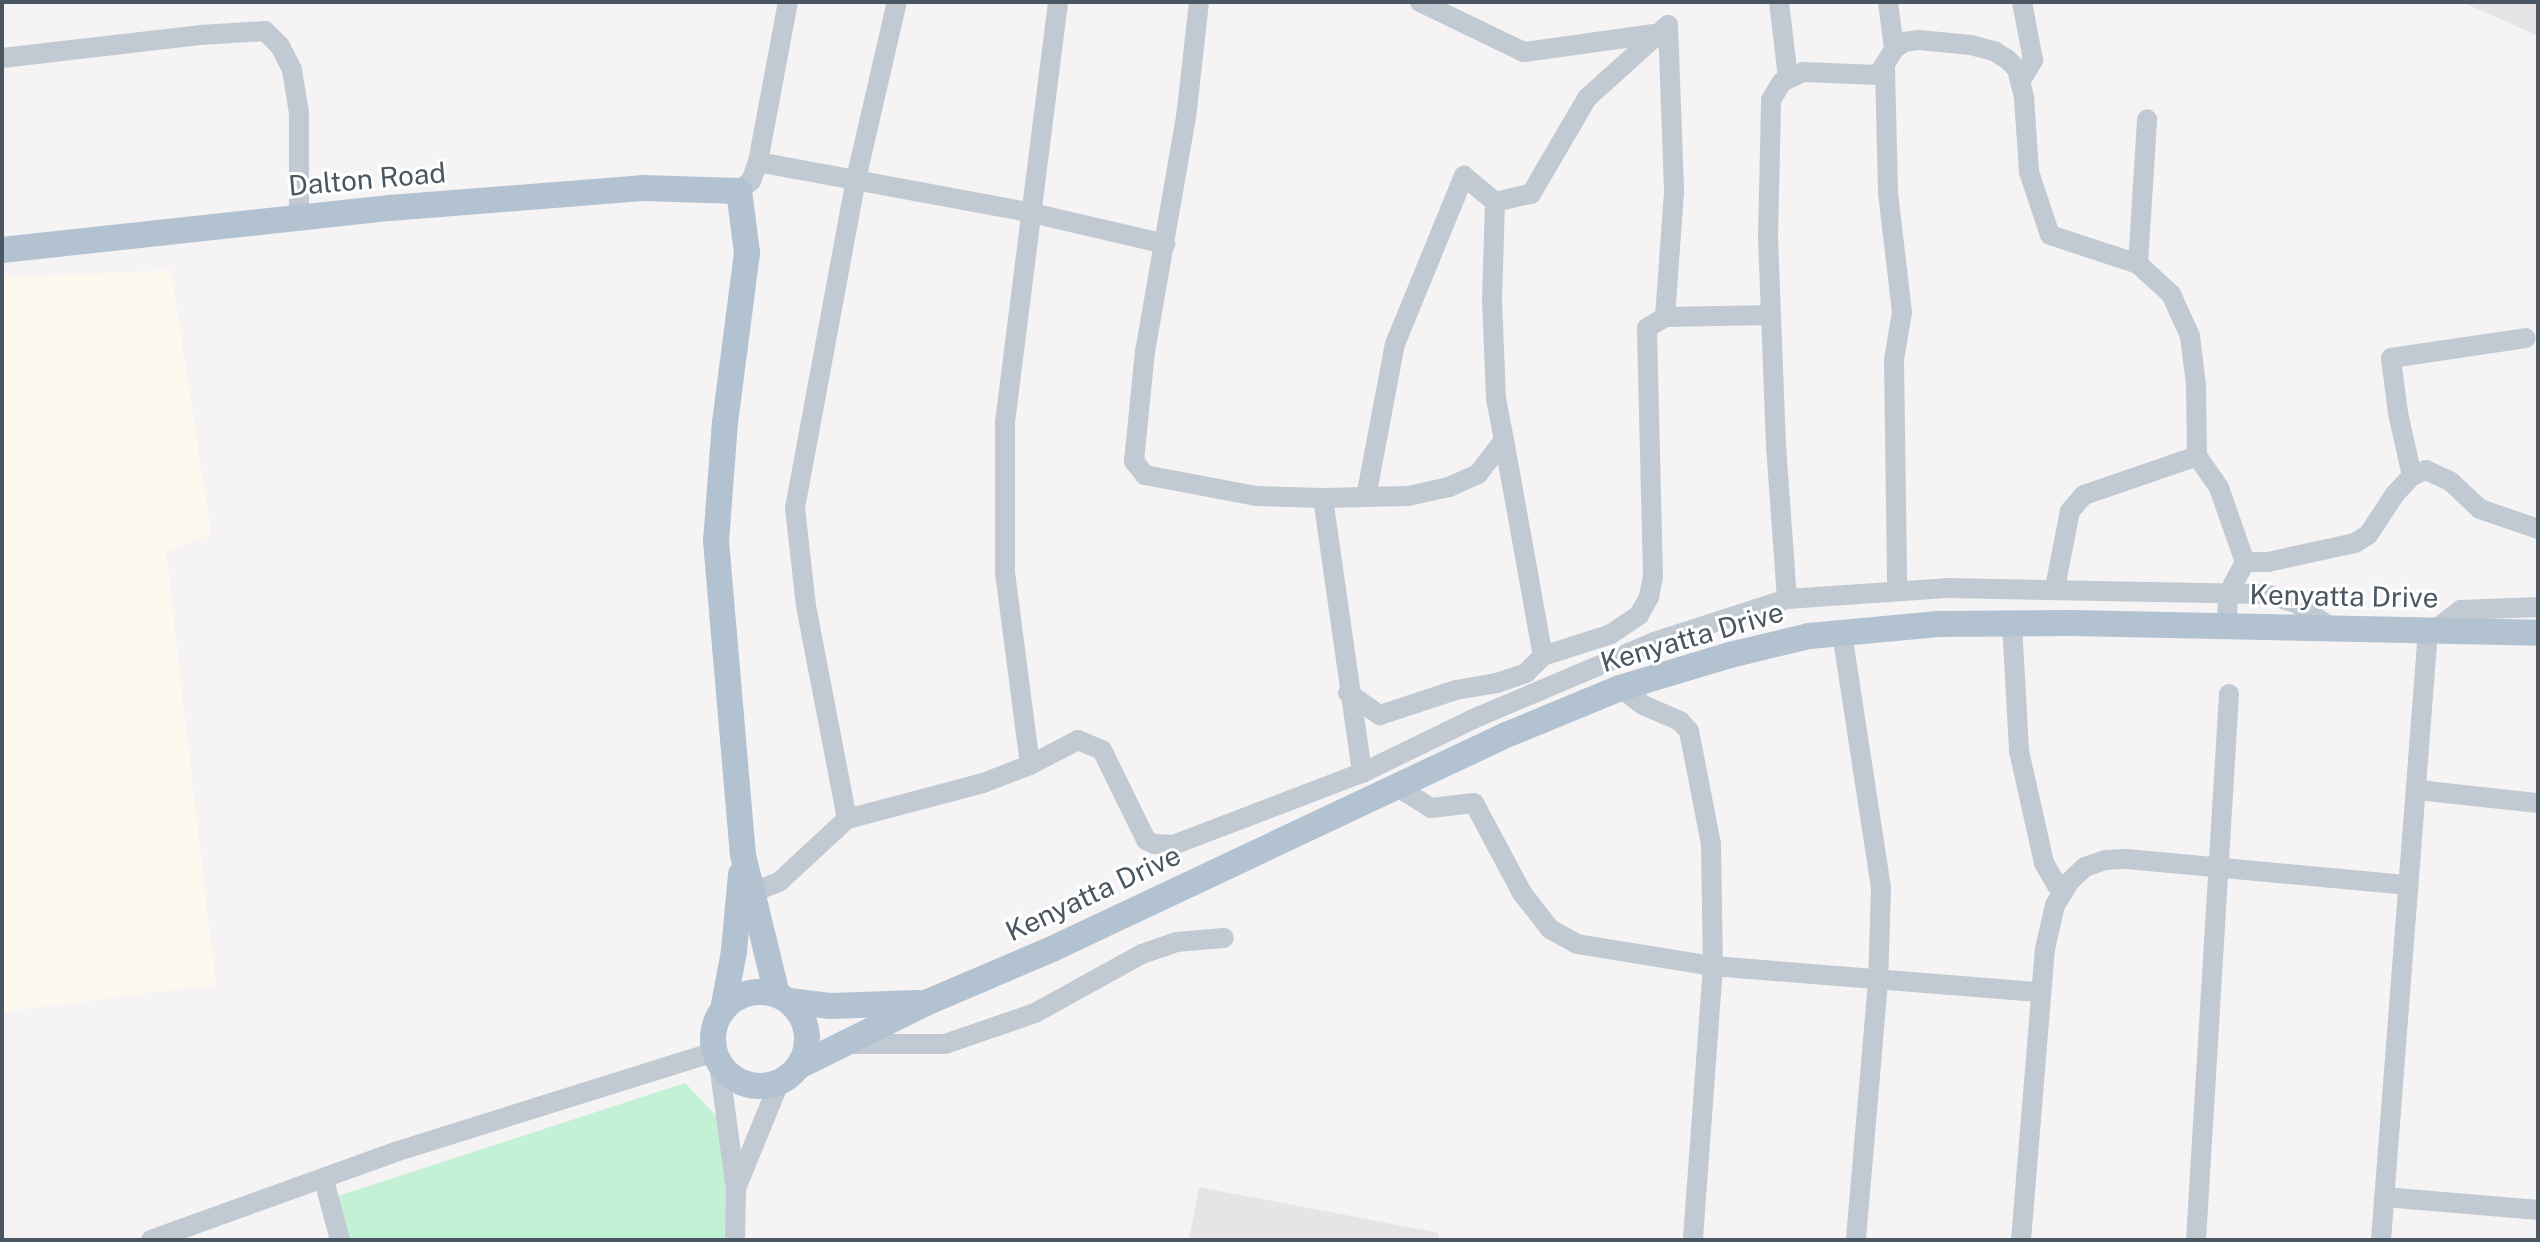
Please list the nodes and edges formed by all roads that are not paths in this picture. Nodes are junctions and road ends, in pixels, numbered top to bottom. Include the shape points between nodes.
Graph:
1 (788, 2) edge
2 (897, 2) edge
3 (1058, 2) edge
4 (1199, 2) edge
5 (1420, 2) edge
6 (1779, 2) edge
7 (1888, 2) edge
8 (2022, 2) edge
9 (1654, 34) junction
10 (2, 58) edge
11 (1890, 59) junction
12 (1788, 77) junction
13 (2020, 82) junction
14 (2147, 119) dead end
15 (758, 162) junction
16 (856, 179) junction
17 (739, 191) junction
18 (1495, 202) junction
19 (1032, 213) junction
20 (299, 216) junction
21 (1165, 244) junction
22 (2, 250) edge
23 (2138, 264) junction
24 (1771, 315) junction
25 (1665, 317) junction
26 (2526, 338) dead end
27 (1504, 440) junction
28 (2197, 456) junction
29 (2412, 476) junction
30 (1366, 497) junction
31 (1323, 498) junction
32 (2538, 529) edge
33 (2245, 562) junction
34 (2055, 588) junction
35 (1897, 589) junction
36 (2228, 594) junction
37 (1787, 599) junction
38 (2538, 607) edge
39 (2012, 624) junction
40 (2227, 626) junction
41 (2334, 630) junction
42 (2431, 630) junction
43 (1842, 633) junction
44 (2538, 633) edge
45 (1543, 656) junction
46 (1620, 688) junction
47 (1348, 693) junction
48 (2229, 694) dead end
49 (1030, 765) junction
50 (1362, 773) junction
51 (1396, 786) junction
52 (2418, 790) junction
53 (2538, 803) edge
54 (847, 819) junction
55 (743, 855) junction
56 (2216, 865) junction
57 (2406, 885) junction
58 (753, 892) junction
59 (2062, 894) junction
60 (1224, 938) dead end
61 (1713, 966) junction
62 (1878, 982) junction
63 (2039, 992) junction
64 (783, 998) junction
65 (928, 1002) junction
66 (723, 1010) junction
67 (838, 1044) junction
68 (716, 1058) junction
69 (789, 1074) junction
70 (324, 1180) junction
71 (736, 1189) junction
72 (2384, 1197) junction
73 (2538, 1210) edge
74 (161, 1238) edge
75 (340, 1240) edge
76 (735, 1240) edge
77 (1693, 1240) edge
78 (1856, 1240) edge
79 (2021, 1240) edge
80 (2196, 1240) edge
81 (2381, 1240) edge

1 - 15 street
2 - 16 street
3 - 19 street
4 - 21 street
5 - 9 street via 1524,52
6 - 12 street
7 - 11 street
8 - 13 street via 2033,60
9 - 18 street via 1587,98 1531,194
9 - 25 street via 1668,25 1674,192
10 - 20 street via 265,31 292,70 299,113
11 - 12 street via 1870,78 1803,72
11 - 13 street via 1904,42 1919,40 1994,51 2017,69
11 - 35 street via 1888,193 1902,312 1894,360
12 - 24 street via 1771,100
13 - 23 street via 2029,172 2050,235
14 - 23 street
15 - 16 street
15 - 17 street via 751,181
16 - 19 street
16 - 54 street via 795,508 806,606
17 - 20 main road, Dalton Road via 642,188
17 - 55 main road via 747,253 716,541
18 - 27 street via 1492,301 1496,399
18 - 30 street via 1464,176 1395,344
19 - 21 street
19 - 49 street via 1005,422 1005,573
20 - 22 main road, Dalton Road
21 - 31 street via 1145,351 1134,461 1138,470 1256,496
23 - 28 street via 2171,294 2190,336
24 - 25 street
24 - 37 street
25 - 45 street via 1646,333 1653,576 1649,597 1639,615 1611,634
26 - 29 street via 2391,358
27 - 30 street via 1478,474 1449,487 1408,496
27 - 45 street
28 - 33 street via 2219,488
28 - 34 street via 2084,495 2070,511
29 - 32 street via 2426,470 2438,473 2480,509
29 - 33 street via 2368,535 2355,543
30 - 31 street
31 - 47 street
33 - 36 street
34 - 35 street
34 - 36 street
35 - 37 street
36 - 40 street
36 - 41 street via 2266,594 2296,603
37 - 50 street via 1654,642
38 - 42 street via 2461,610
39 - 40 main road, Kenyatta Drive
39 - 43 main road, Kenyatta Drive
39 - 59 street via 2019,751 2044,863
40 - 41 main road, Kenyatta Drive
41 - 42 main road, Kenyatta Drive
42 - 44 main road, Kenyatta Drive
42 - 52 street
43 - 46 main road, Kenyatta Drive via 1730,655
43 - 62 street via 1881,888
45 - 47 street via 1526,673 1380,715
46 - 51 main road, Kenyatta Drive
46 - 61 street via 1689,731 1711,844
47 - 50 street
48 - 56 street
49 - 50 street via 1069,742 1095,744 1140,832 1164,846
49 - 54 street
51 - 61 street via 1431,808 1474,803 1522,893 1550,929 1577,944
51 - 65 main road, Kenyatta Drive
52 - 53 street
52 - 57 street
54 - 58 street via 779,882
55 - 58 main road
55 - 66 main road
56 - 57 street
56 - 59 street via 2105,860 2085,867
56 - 80 street
57 - 72 street
58 - 64 main road
59 - 63 street
60 - 67 street via 1176,942 1142,954 1035,1013 945,1044
61 - 62 street
61 - 77 street
62 - 63 street
62 - 78 street
63 - 79 street
64 - 65 main road via 830,1006
64 - 66 main road via 747,993
64 - 69 main road via 806,1025 808,1040
65 - 67 main road, Kenyatta Drive
66 - 68 main road via 713,1030
67 - 69 main road, Kenyatta Drive
68 - 69 main road via 728,1075 752,1087
68 - 70 street via 422,1143
68 - 71 street
69 - 71 street
70 - 74 street
70 - 75 street
71 - 76 street
72 - 73 street
72 - 81 street

